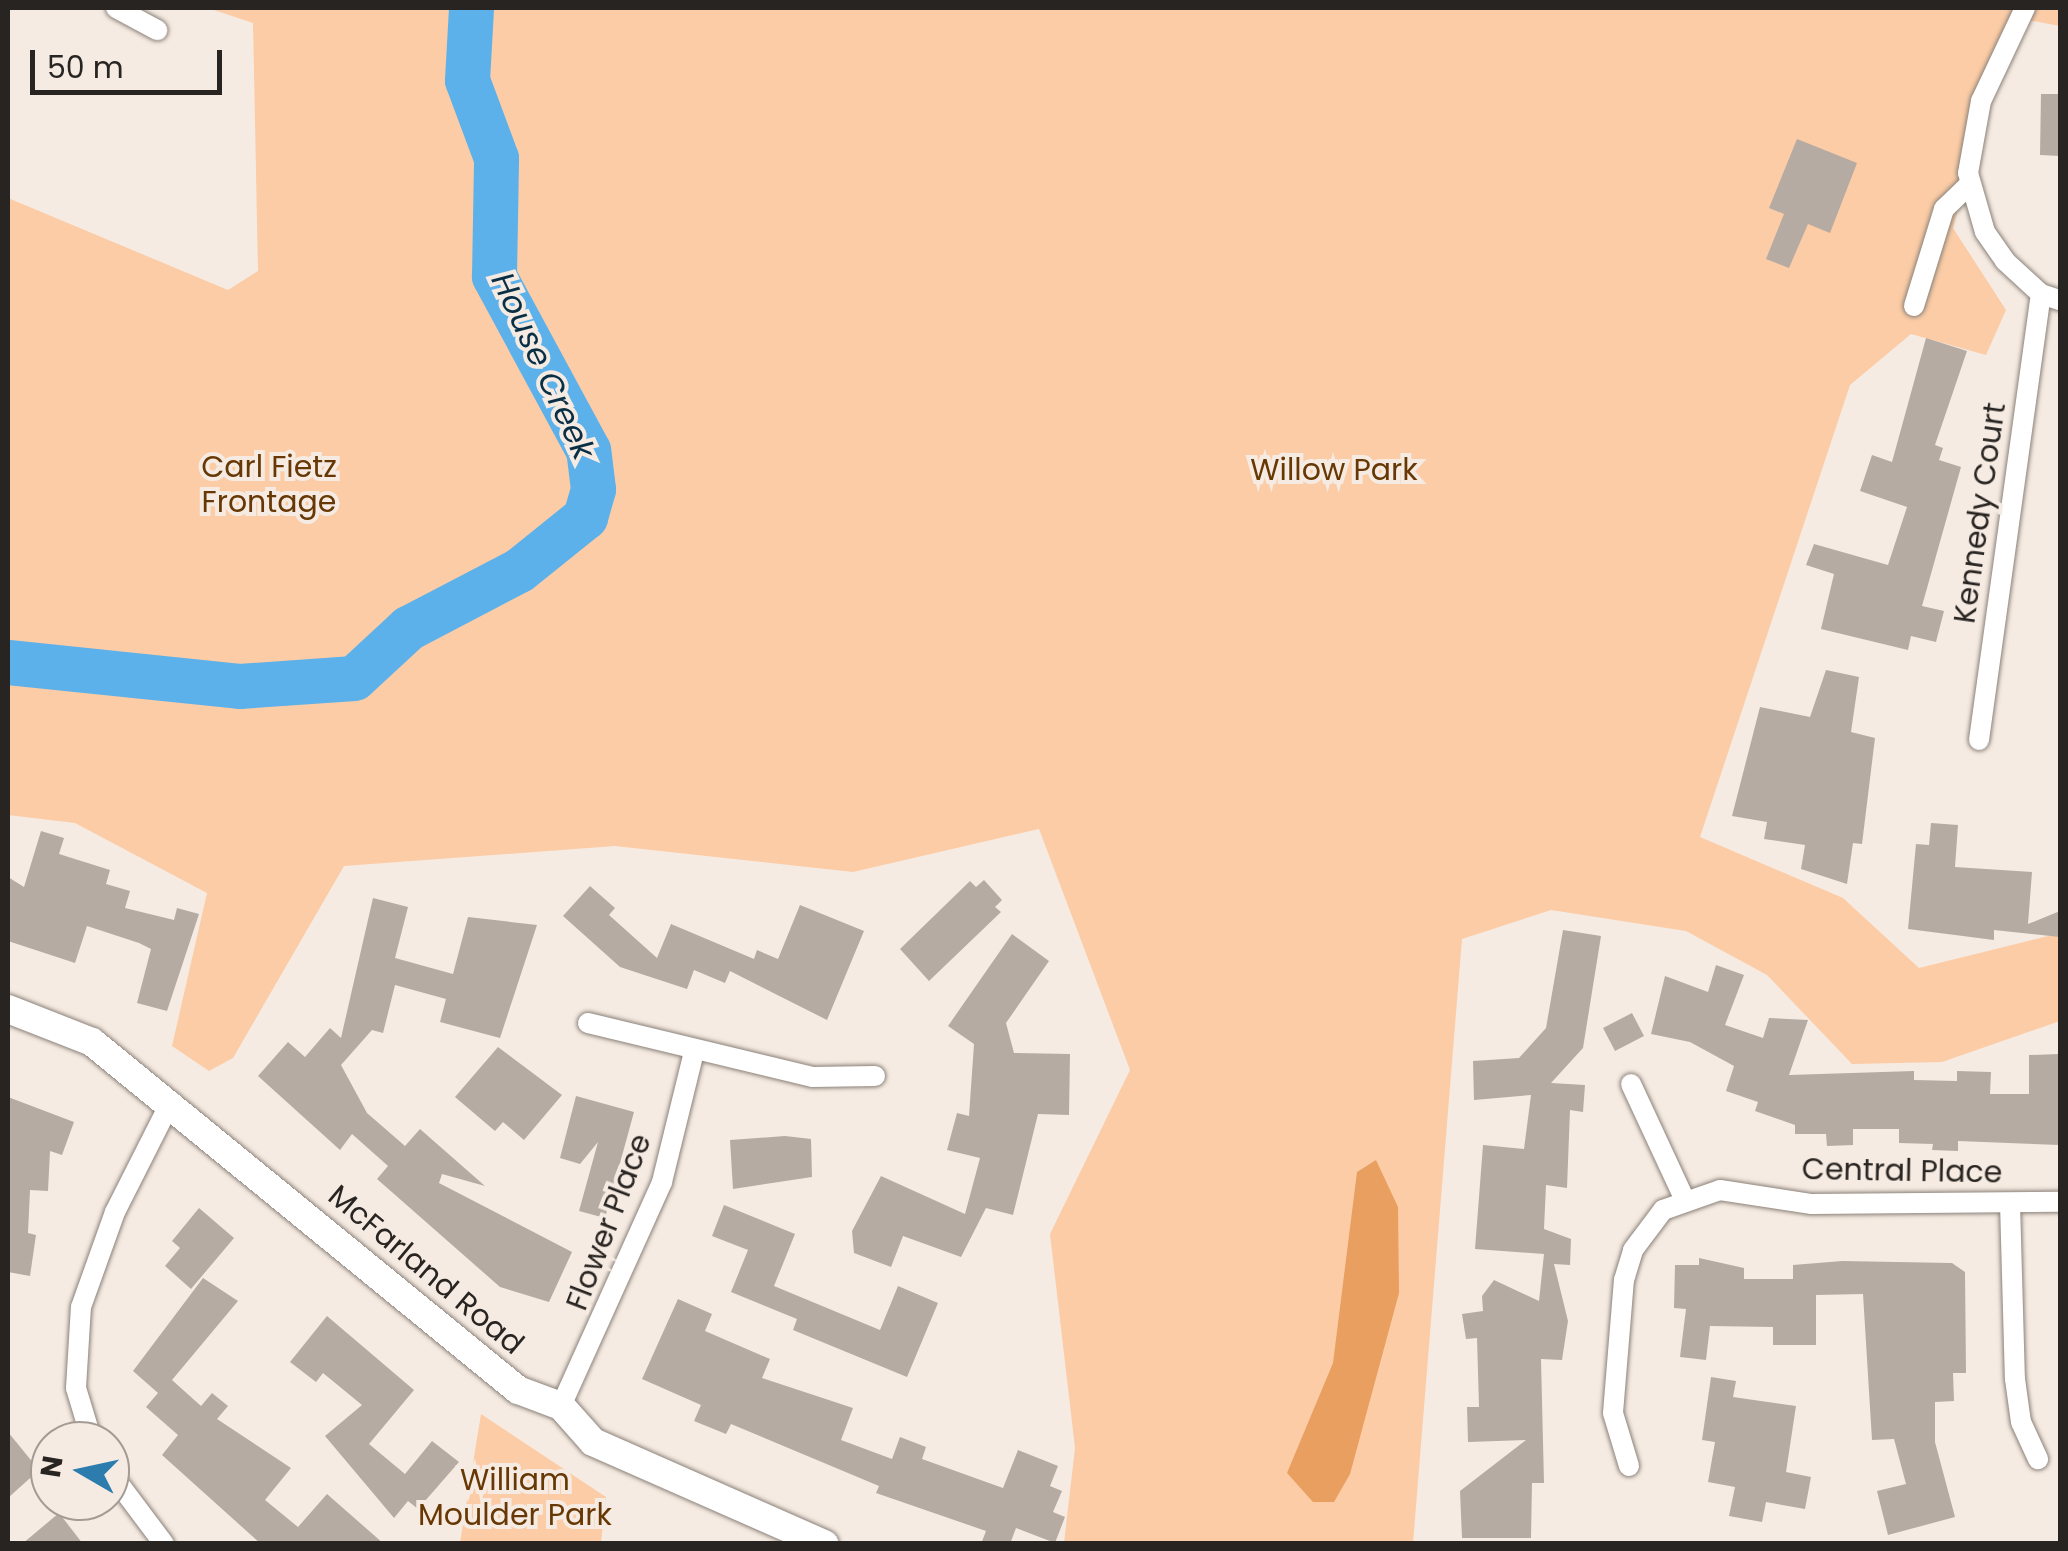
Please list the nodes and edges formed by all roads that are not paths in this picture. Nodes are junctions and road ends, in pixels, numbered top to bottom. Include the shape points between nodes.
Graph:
1 (116, 8) edge
2 (2025, 8) edge
3 (157, 30) dead end
4 (1970, 184) junction
5 (2051, 297) edge
6 (1914, 306) dead end
7 (1979, 740) dead end
8 (8, 1009) edge
9 (588, 1023) dead end
10 (694, 1052) junction
11 (875, 1076) dead end
12 (1632, 1084) dead end
13 (171, 1101) junction
14 (1684, 1198) junction
15 (2060, 1202) edge
16 (2010, 1203) junction
17 (562, 1406) junction
18 (86, 1421) edge
19 (2038, 1459) dead end
20 (1629, 1466) dead end
21 (130, 1499) edge
22 (780, 1536) edge
23 (164, 1544) edge
24 (824, 1544) edge

1 - 3 street
2 - 4 street, Kennedy Court via 1981,101
4 - 5 street, Kennedy Court via 1985,232
4 - 6 street via 1944,208
5 - 7 street, Kennedy Court
8 - 13 street, McFarland Road via 92,1042
9 - 10 street
10 - 11 street via 813,1078
10 - 17 street, Flower Place via 662,1182
12 - 14 street
13 - 17 street, McFarland Road via 518,1390
13 - 18 street via 115,1212 81,1307 76,1388
14 - 16 street, Central Place via 1720,1190 1812,1204
14 - 20 street via 1648,1226 1624,1280 1613,1413
15 - 16 street, Central Place
16 - 19 street via 2016,1379 2021,1422
17 - 22 street, McFarland Road via 593,1442
21 - 23 street
22 - 24 street, McFarland Road

